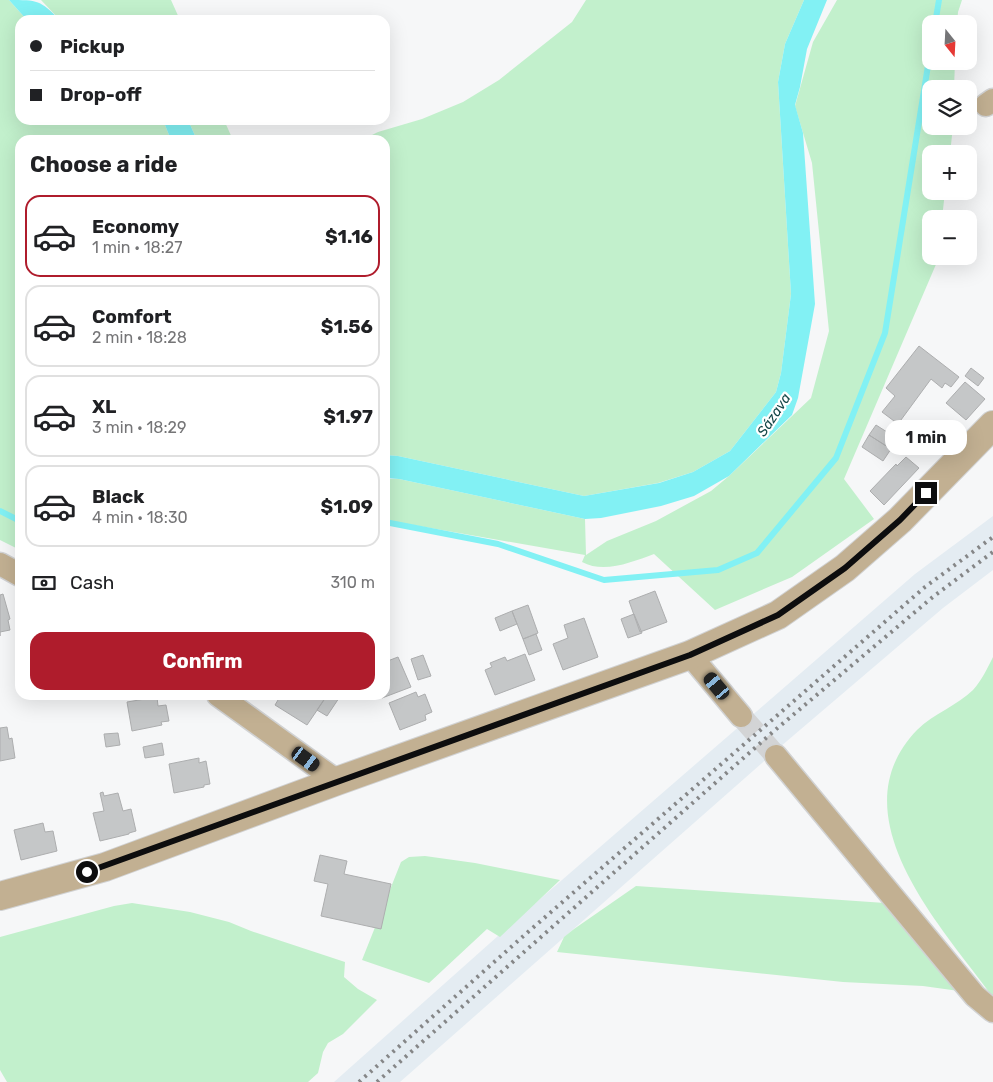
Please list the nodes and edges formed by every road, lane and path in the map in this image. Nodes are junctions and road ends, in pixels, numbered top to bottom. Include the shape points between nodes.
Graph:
1 (993, 425) edge
2 (0, 564) edge
3 (15, 572) edge
4 (690, 655) junction
5 (225, 700) edge
6 (741, 716) tunnel mouth
7 (776, 756) tunnel mouth
8 (337, 781) junction
9 (0, 896) edge
10 (993, 1011) edge

1 - 4 street via 900,520 845,568 778,615
2 - 3 street
4 - 6 street
4 - 8 street
5 - 8 street
7 - 10 street via 975,996
8 - 9 street via 105,867

